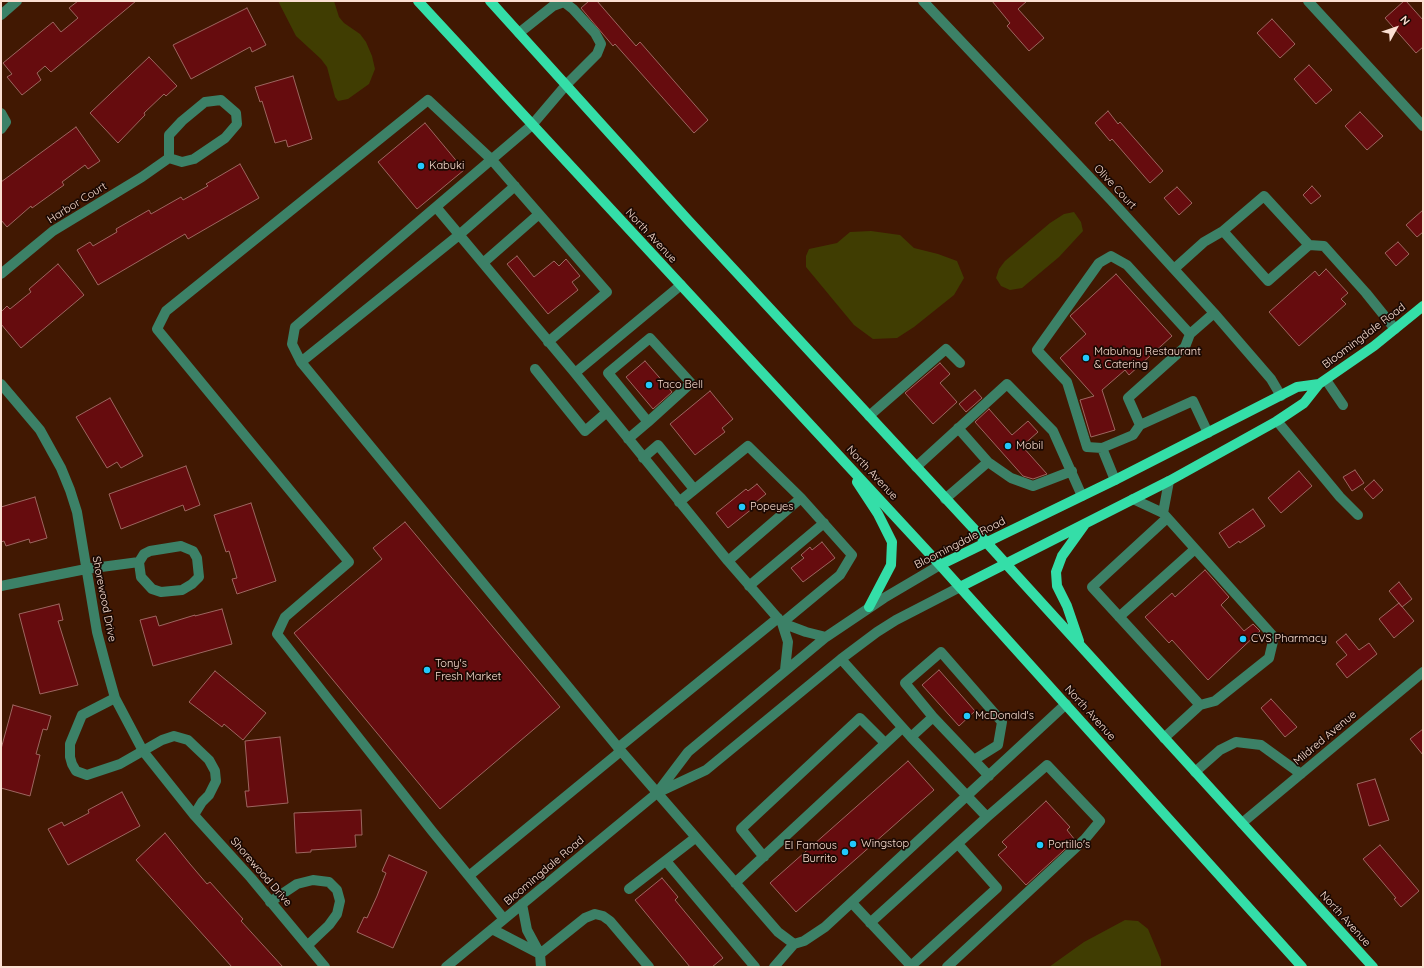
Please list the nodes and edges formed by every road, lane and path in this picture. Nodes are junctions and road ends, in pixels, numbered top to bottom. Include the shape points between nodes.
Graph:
1 (17, 1) edge
2 (418, 1) edge
3 (490, 1) edge
4 (923, 1) edge
5 (1308, 1) edge
6 (1, 15) edge
7 (519, 33) junction
8 (566, 85) junction
9 (1, 113) edge
10 (532, 125) junction
11 (1423, 126) edge
12 (1, 129) edge
13 (169, 158) junction
14 (491, 159) junction
15 (515, 186) junction
16 (436, 207) junction
17 (539, 214) junction
18 (1223, 231) junction
19 (459, 235) junction
20 (1309, 245) junction
21 (483, 263) junction
22 (1174, 269) junction
23 (1, 274) edge
24 (681, 285) junction
25 (1423, 306) edge
26 (1214, 313) junction
27 (1395, 330) junction
28 (1190, 334) junction
29 (548, 342) junction
30 (301, 362) junction
31 (960, 364) dead end
32 (535, 369) dead end
33 (575, 373) junction
34 (1323, 382) junction
35 (1, 384) edge
36 (1281, 396) junction
37 (1343, 405) dead end
38 (607, 412) junction
39 (869, 416) junction
40 (1277, 421) junction
41 (648, 422) junction
42 (1140, 425) junction
43 (958, 428) junction
44 (1208, 433) junction
45 (628, 439) junction
46 (1102, 448) junction
47 (643, 458) junction
48 (842, 459) junction
49 (988, 462) junction
50 (916, 467) junction
51 (1072, 471) junction
52 (1115, 480) junction
53 (1168, 481) junction
54 (694, 489) junction
55 (1082, 496) junction
56 (801, 498) junction
57 (945, 499) junction
58 (1133, 499) junction
59 (679, 502) junction
60 (1165, 515) junction
61 (1358, 515) dead end
62 (824, 523) junction
63 (1086, 523) junction
64 (987, 543) junction
65 (1195, 548) junction
66 (728, 561) junction
67 (139, 562) junction
68 (1004, 563) junction
69 (940, 565) junction
70 (86, 569) junction
71 (1, 586) edge
72 (749, 586) junction
73 (960, 587) junction
74 (869, 607) junction
75 (1119, 617) junction
76 (780, 620) junction
77 (826, 636) junction
78 (1081, 647) junction
79 (841, 659) junction
80 (785, 670) junction
81 (1423, 672) edge
82 (115, 698) junction
83 (1066, 704) junction
84 (1200, 705) junction
85 (933, 717) junction
86 (902, 728) junction
87 (911, 737) junction
88 (1164, 738) junction
89 (885, 743) junction
90 (620, 749) junction
91 (143, 751) junction
92 (974, 760) junction
93 (1195, 772) junction
94 (1301, 774) junction
95 (989, 776) junction
96 (656, 793) junction
97 (967, 796) junction
98 (194, 815) junction
99 (987, 817) junction
100 (1242, 823) junction
101 (695, 838) junction
102 (958, 844) junction
103 (764, 857) junction
104 (666, 861) junction
105 (470, 875) junction
106 (735, 884) junction
107 (629, 890) dead end
108 (270, 902) junction
109 (852, 903) junction
110 (522, 904) junction
111 (504, 919) junction
112 (870, 923) junction
113 (492, 929) junction
114 (794, 944) junction
115 (308, 945) junction
116 (540, 954) junction
117 (325, 967) edge
118 (446, 967) edge
119 (541, 967) edge
120 (649, 967) edge
121 (755, 967) edge
122 (774, 967) edge
123 (912, 967) edge
124 (947, 967) edge
125 (1302, 967) edge
126 (1373, 967) edge

1 - 6 street
2 - 10 main road, North Avenue
3 - 7 main road, North Avenue
4 - 22 street, Olive Court
5 - 11 street
7 - 8 main road, North Avenue
7 - 8 street via 553,6 564,2 595,33 601,44 597,54
8 - 10 street
8 - 39 main road, North Avenue
9 - 12 street via 6,122
10 - 14 street
10 - 24 main road, North Avenue
13 - 13 street via 182,162 194,159 219,142 237,124 236,112 221,100 205,102 169,135
13 - 23 street, Harbor Court via 53,231
14 - 15 street
14 - 16 street
14 - 105 street via 428,100 166,310 157,329 349,562 285,617 277,634 432,831
15 - 17 street
15 - 19 street
16 - 19 street
16 - 30 street via 295,327 292,344
17 - 21 street
17 - 29 street via 607,292
18 - 20 street via 1264,196
18 - 20 street via 1268,281
18 - 22 street via 1204,242
19 - 21 street
19 - 30 street
20 - 27 street via 1324,246
21 - 29 street
22 - 26 street, Olive Court
24 - 33 street
24 - 48 main road, North Avenue
25 - 27 main road, Bloomingdale Road
26 - 28 street
26 - 36 street, Olive Court via 1271,379
27 - 34 main road, Bloomingdale Road
28 - 42 street via 1185,347 1128,398
28 - 46 street via 1127,265 1111,256 1100,263 1037,350 1066,382 1087,447
29 - 33 street
30 - 90 street
31 - 39 street via 946,349
32 - 38 street via 585,431
33 - 38 street
34 - 36 main road, Bloomingdale Road via 1297,387
34 - 37 street
34 - 40 main road, Bloomingdale Road via 1304,404
35 - 70 street, Shorewood Drive via 40,430 62,468 77,512
36 - 44 main road, Bloomingdale Road
38 - 45 street
39 - 50 main road, North Avenue
40 - 53 main road, Bloomingdale Road
40 - 61 street
41 - 41 street via 691,383 650,338 608,373
41 - 45 street
42 - 44 street via 1193,402
42 - 46 street via 1134,435
43 - 49 street
43 - 50 street
43 - 51 street via 1007,384 1053,431
44 - 52 main road, Bloomingdale Road
45 - 47 street
46 - 52 street
47 - 54 street via 658,445
47 - 59 street
48 - 69 main road, North Avenue
48 - 74 main road via 878,514 892,542 891,565
49 - 51 street via 1011,478 1033,486
49 - 57 street
50 - 57 main road, North Avenue
51 - 55 street
52 - 55 main road, Bloomingdale Road
53 - 58 main road, Bloomingdale Road
53 - 60 street
54 - 56 street via 748,446
54 - 59 street
55 - 64 main road, Bloomingdale Road
56 - 62 street
56 - 66 street
57 - 64 main road, North Avenue
58 - 60 street
58 - 63 main road, Bloomingdale Road
59 - 66 street
60 - 65 street
60 - 75 street via 1092,587
62 - 72 street
62 - 76 street via 852,555 840,575
63 - 68 main road, Bloomingdale Road
63 - 78 main road via 1062,556 1056,572 1057,586
64 - 68 main road, North Avenue
64 - 69 main road, Bloomingdale Road
65 - 75 street
65 - 84 street via 1274,637 1269,658 1215,701
66 - 72 street
67 - 67 street via 141,577 152,589 161,592 182,590 199,577 197,558 187,547 150,551 144,554
67 - 70 street
68 - 73 main road, Bloomingdale Road
68 - 78 main road, North Avenue
69 - 73 main road, North Avenue
69 - 74 street, Bloomingdale Road
70 - 71 street
70 - 82 street, Shorewood Drive via 97,632
72 - 76 street
73 - 79 street, Bloomingdale Road via 896,620
73 - 83 main road, North Avenue
74 - 77 street, Bloomingdale Road
75 - 84 street
76 - 77 street via 806,632
76 - 80 street via 788,642
76 - 90 street
77 - 80 street, Bloomingdale Road
78 - 88 main road, North Avenue
79 - 86 street
79 - 96 street, Bloomingdale Road via 706,770
80 - 96 street, Bloomingdale Road via 688,752
81 - 94 street, Mildred Avenue
82 - 91 street, Shorewood Drive
82 - 91 street via 82,715 70,744 72,764 76,771 87,775 120,764
83 - 95 street
83 - 125 main road, North Avenue
84 - 88 street
85 - 87 street
85 - 92 street
85 - 92 street via 905,683 941,652 1002,722 998,745
86 - 87 street
86 - 89 street
87 - 97 street
88 - 93 main road, North Avenue
89 - 103 street
89 - 103 street via 860,718 741,829
90 - 96 street
90 - 105 street
91 - 98 street, Shorewood Drive
91 - 98 street via 174,736 188,740 209,760 215,771 216,781
92 - 95 street
93 - 94 street via 1220,750 1236,742 1261,744
93 - 100 main road, North Avenue
94 - 100 street, Mildred Avenue
95 - 97 street
96 - 101 street
96 - 110 street, Bloomingdale Road
97 - 99 street
97 - 109 street
98 - 108 street, Shorewood Drive
99 - 102 street
99 - 124 street via 1047,765 1100,821 1085,840
100 - 126 main road, North Avenue
101 - 104 street
101 - 106 street
102 - 112 street
102 - 123 street via 997,888
103 - 106 street
104 - 107 street
104 - 121 street
105 - 111 street
106 - 114 street via 778,932
108 - 115 street, Shorewood Drive
108 - 115 street via 297,884 314,880 329,882 337,890 340,901 335,916 330,925
109 - 112 street
109 - 114 street via 825,928
110 - 111 street, Bloomingdale Road
110 - 116 street via 527,930
111 - 113 street, Bloomingdale Road
112 - 123 street
113 - 116 street
113 - 118 street, Bloomingdale Road
114 - 122 street
115 - 117 street, Shorewood Drive
116 - 119 street
116 - 120 street via 585,918 595,914 610,921

